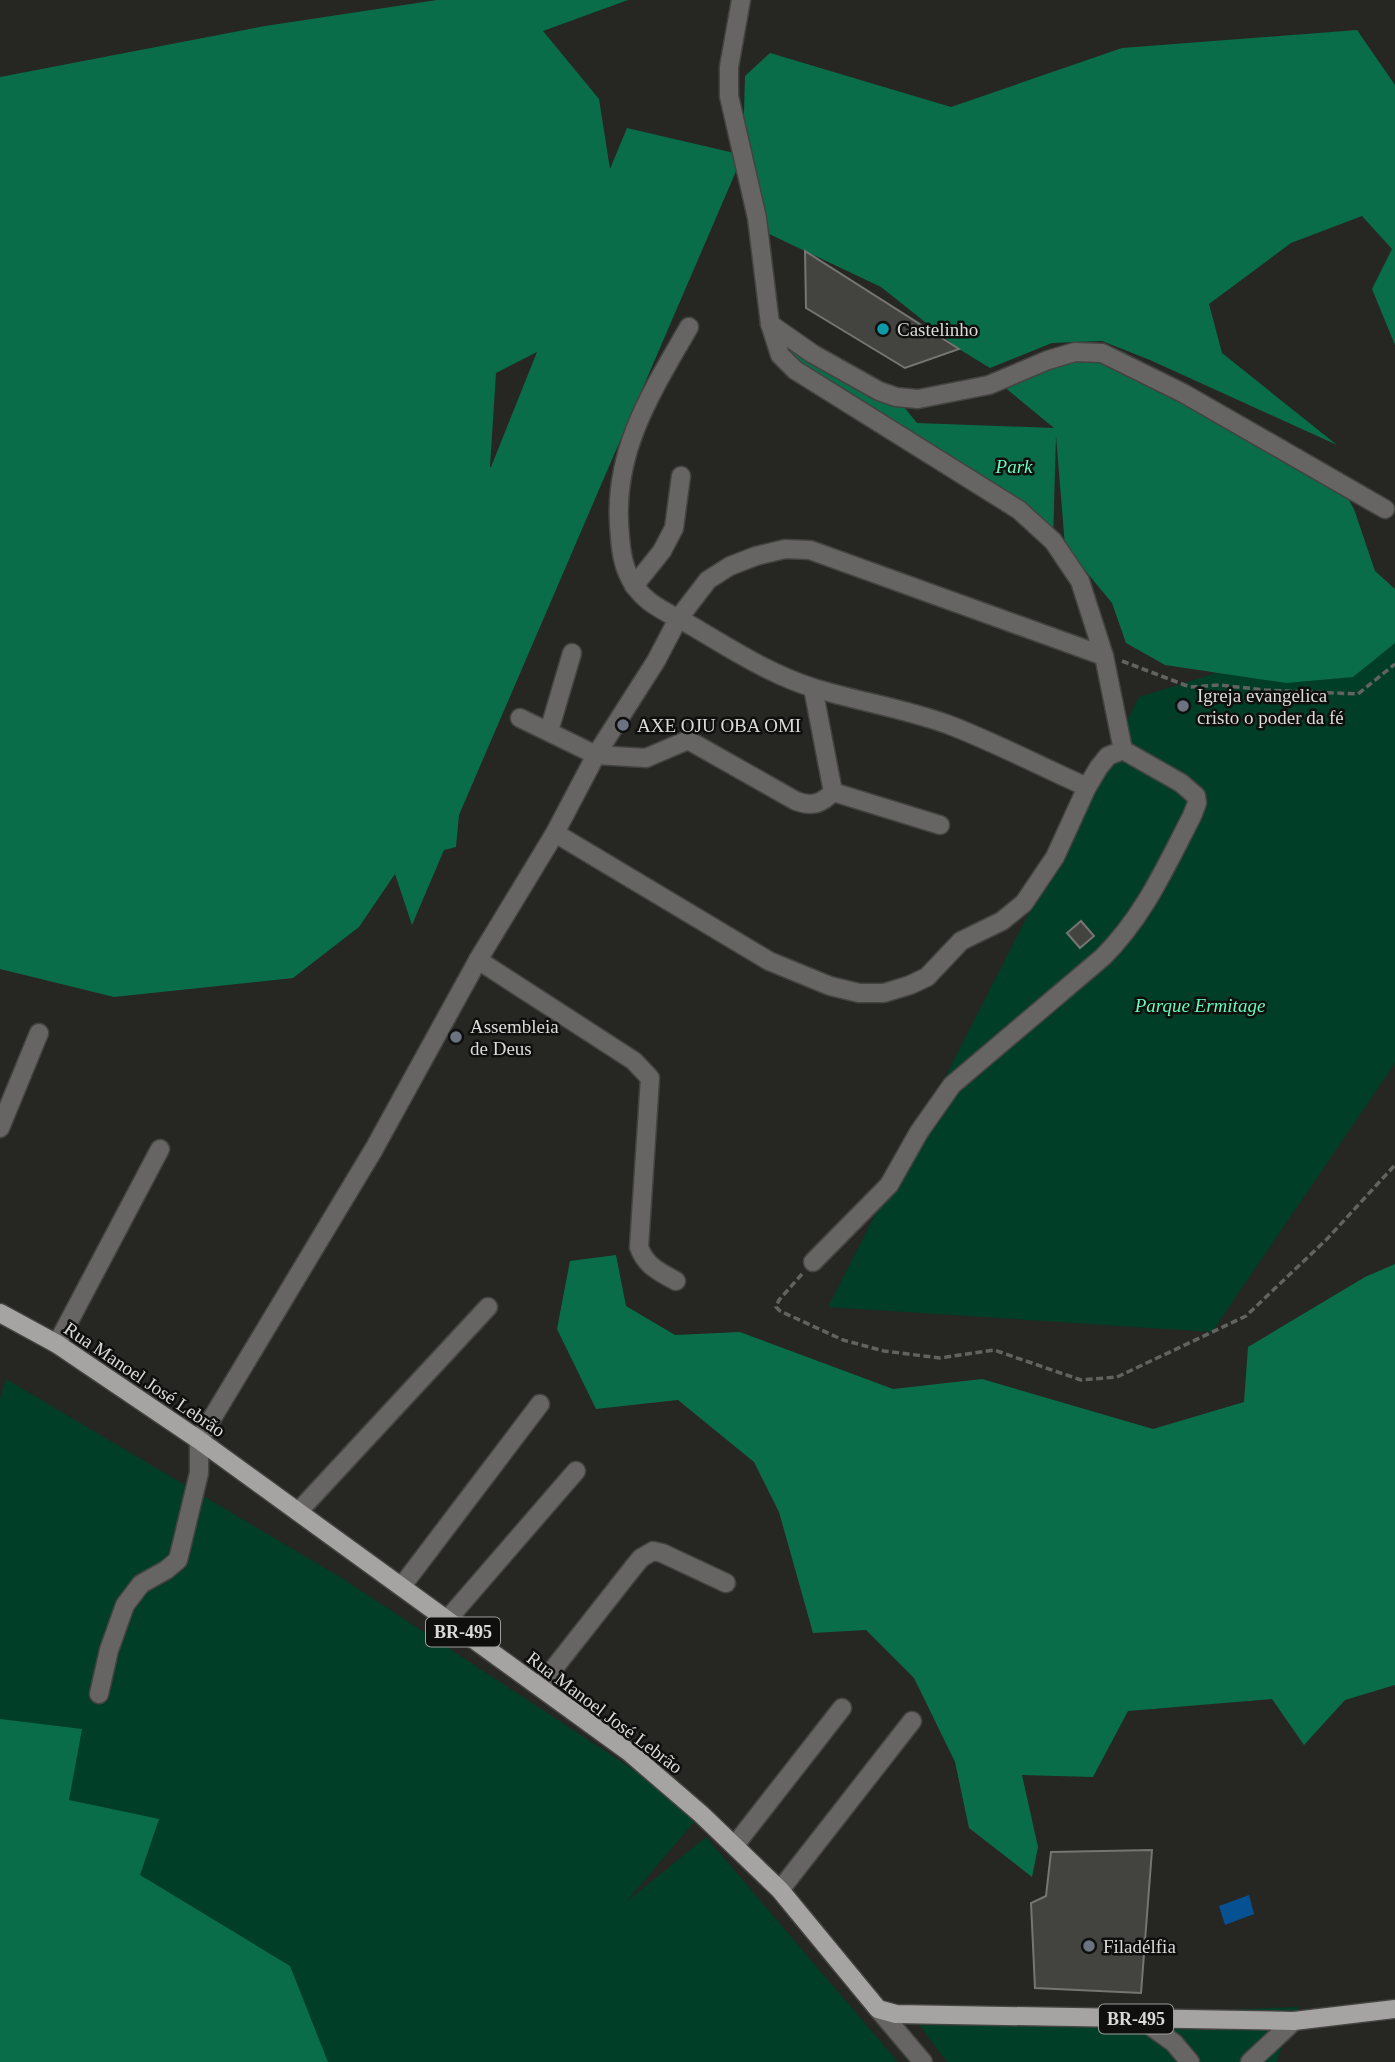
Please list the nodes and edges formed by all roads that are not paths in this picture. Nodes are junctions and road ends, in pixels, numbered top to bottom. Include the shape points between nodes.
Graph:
1 (741, 0) edge
2 (770, 324) junction
3 (689, 327) dead end
4 (681, 476) dead end
5 (1385, 509) dead end
6 (634, 586) junction
7 (678, 619) junction
8 (572, 653) dead end
9 (1104, 656) junction
10 (813, 688) junction
11 (520, 718) dead end
12 (549, 731) junction
13 (1123, 750) junction
14 (596, 755) junction
15 (1087, 787) junction
16 (834, 792) junction
17 (940, 825) dead end
18 (555, 833) junction
19 (478, 960) junction
20 (39, 1033) dead end
21 (0, 1128) edge
22 (160, 1149) dead end
23 (813, 1262) road end
24 (676, 1281) dead end
25 (488, 1307) dead end
26 (0, 1313) edge
27 (57, 1344) junction
28 (540, 1404) dead end
29 (200, 1440) junction
30 (576, 1471) dead end
31 (298, 1512) junction
32 (726, 1583) dead end
33 (402, 1586) junction
34 (447, 1620) junction
35 (540, 1686) junction
36 (99, 1694) dead end
37 (842, 1708) dead end
38 (912, 1721) dead end
39 (735, 1845) junction
40 (780, 1890) junction
41 (878, 2009) junction
42 (1395, 2009) edge
43 (1141, 2019) junction
44 (1294, 2021) junction
45 (923, 2062) edge
46 (1190, 2062) edge
47 (1250, 2062) edge

1 - 2 street via 729,67 729,96 755,206
2 - 5 street via 879,391 907,398 989,385 1075,352 1102,353 1183,393
2 - 9 street via 780,355 794,369 1019,510 1053,541 1080,581
3 - 6 street via 634,430 621,471 620,532
4 - 6 street via 674,528
6 - 7 street via 653,606
7 - 9 street via 708,580 730,566 785,549 810,550
7 - 10 street via 769,670
7 - 14 street
8 - 12 street
9 - 13 street
10 - 15 street via 952,726
10 - 16 street
11 - 12 street
12 - 14 street
13 - 15 street via 1108,756
13 - 23 street via 1196,796 1192,816 1152,895 1103,957 952,1085 889,1185
14 - 16 street via 646,758 688,740 807,805
14 - 18 street
15 - 18 street via 1055,857 1024,903 1002,921 961,941 927,977 872,995 830,986 769,961
16 - 17 street
18 - 19 street
19 - 24 street via 634,1061 650,1079 639,1247 653,1268
19 - 29 street via 374,1149
20 - 21 street
22 - 27 street
25 - 31 street
26 - 27 main road, Rua Manoel José Lebrão / BR-495
27 - 29 main road, Rua Manoel José Lebrão / BR-495
28 - 33 street
29 - 31 main road, Rua Manoel José Lebrão / BR-495
29 - 36 street via 199,1472 178,1560 141,1584 125,1605
30 - 34 street
31 - 33 main road, Rua Manoel José Lebrão / BR-495
32 - 35 street via 653,1550 632,1569
33 - 34 main road, Rua Manoel José Lebrão / BR-495
34 - 35 main road, Rua Manoel José Lebrão / BR-495
35 - 39 main road, Rua Manoel José Lebrão / BR-495 via 629,1752
37 - 39 street
38 - 40 street
39 - 40 main road, Rua Manoel José Lebrão / BR-495
40 - 41 main road, Rua Manoel José Lebrão / BR-495
41 - 43 main road, BR-495 via 896,2014
41 - 45 street, Rua Manoel José Lebrão
42 - 44 main road, BR-495
43 - 44 main road, BR-495
43 - 46 street via 1174,2043
44 - 47 street

